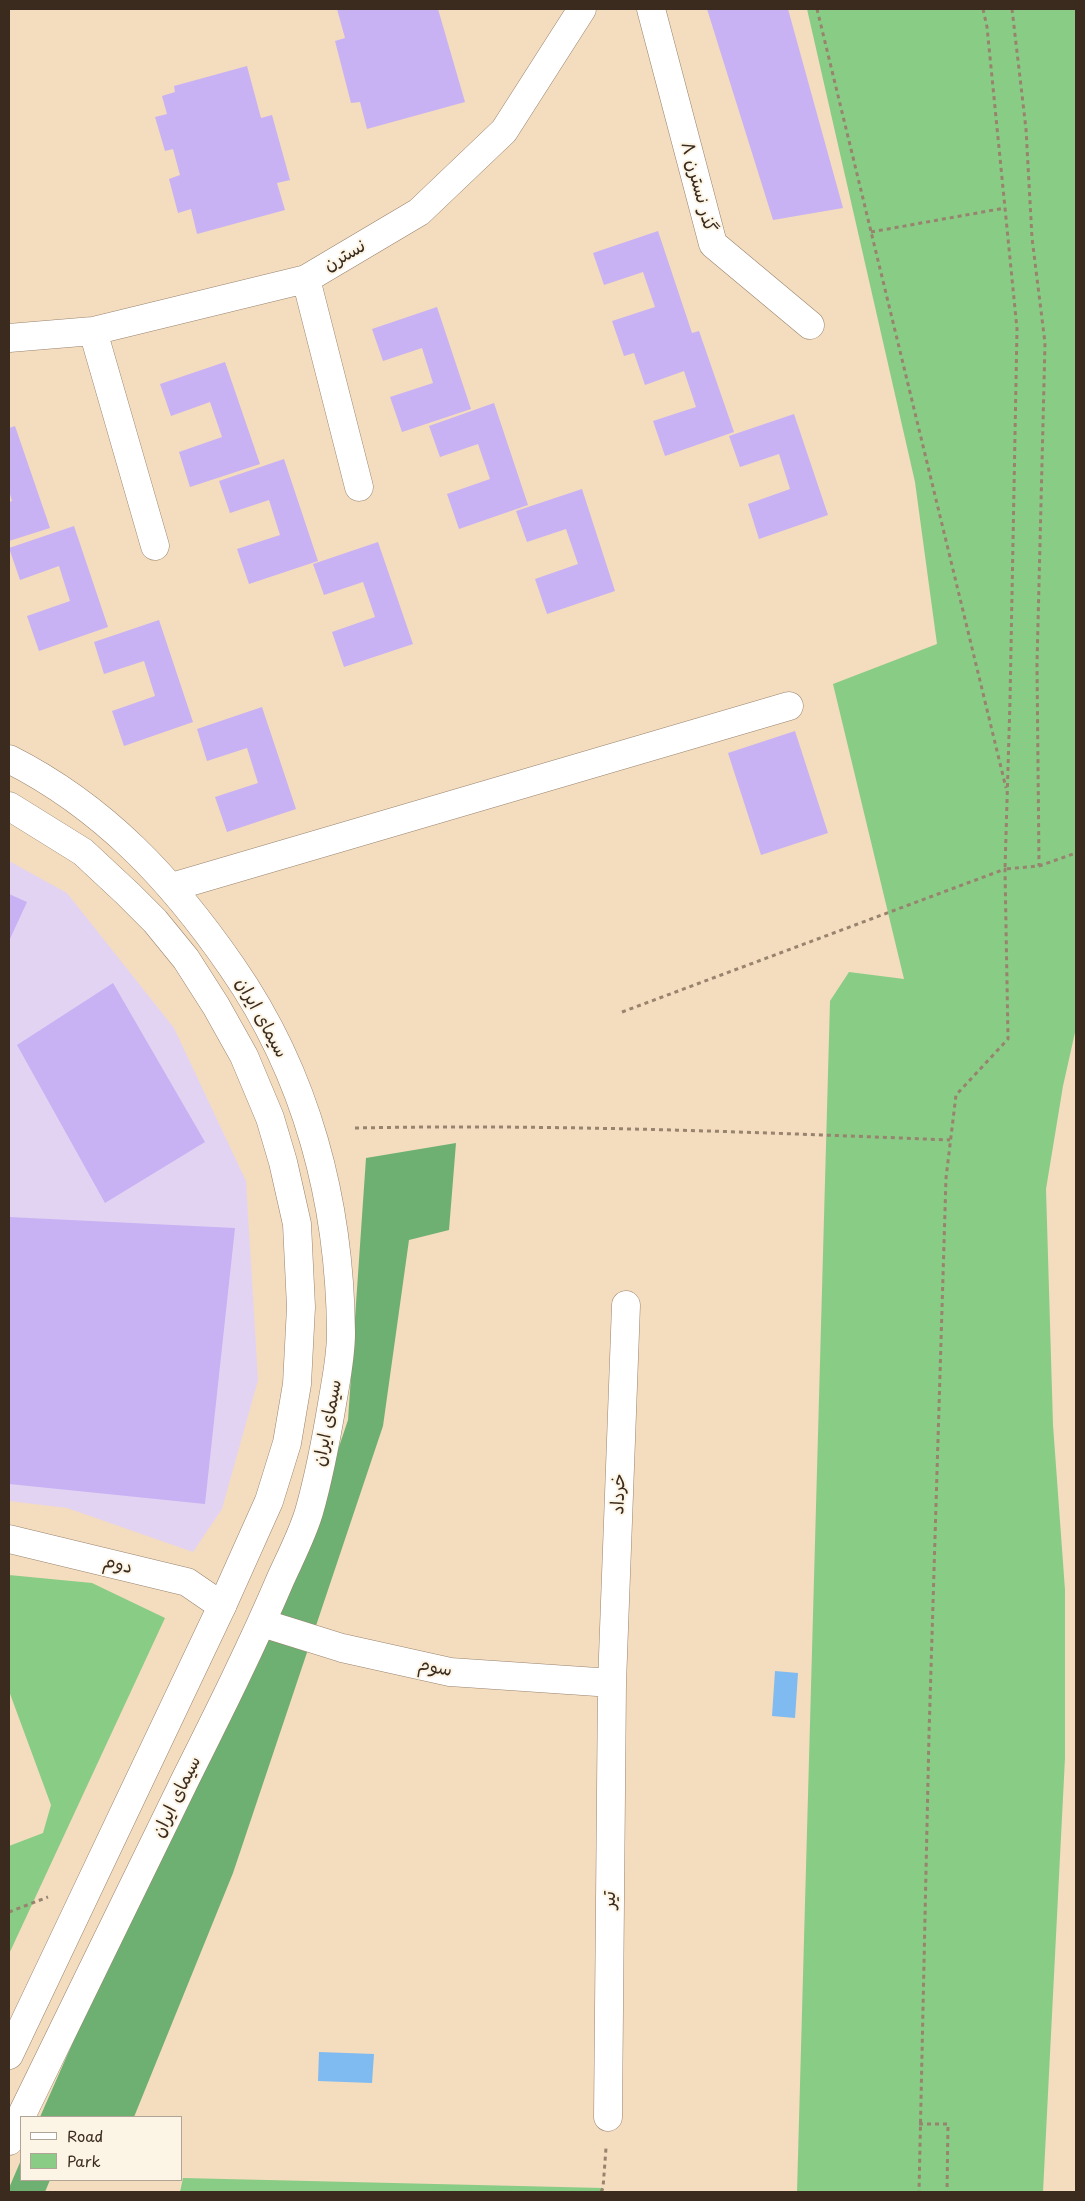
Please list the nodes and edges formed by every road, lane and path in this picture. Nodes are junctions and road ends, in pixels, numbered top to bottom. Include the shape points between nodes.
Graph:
1 (582, 9) edge
2 (651, 9) edge
3 (817, 9) edge
4 (983, 9) edge
5 (1012, 9) edge
6 (1005, 208) junction
7 (871, 232) junction
8 (306, 279) junction
9 (810, 324) dead end
10 (93, 331) junction
11 (9, 338) edge
12 (359, 487) dead end
13 (155, 546) dead end
14 (789, 706) dead end
15 (9, 759) edge
16 (1007, 793) junction
17 (9, 806) edge
18 (1076, 854) edge
19 (1038, 866) junction
20 (1005, 869) junction
21 (172, 887) junction
22 (136, 902) junction
23 (622, 1012) dead end
24 (355, 1128) dead end
25 (950, 1140) junction
26 (626, 1305) dead end
27 (9, 1539) edge
28 (222, 1606) junction
29 (262, 1623) junction
30 (612, 1683) junction
31 (9, 2055) edge
32 (21, 2116) edge
33 (608, 2117) joint
34 (20, 2118) edge
35 (919, 2124) junction
36 (9, 2141) edge
37 (601, 2192) edge
38 (919, 2192) edge
39 (947, 2192) edge

1 - 8 street, نسترن via 497,138 419,212
2 - 9 street, گذر نسترن ۸ via 713,244
3 - 7 path
4 - 6 path
5 - 19 path via 1026,129 1032,238 1045,343 1037,664
6 - 7 path
6 - 16 path via 1017,329
7 - 16 path
8 - 10 street, نسترن
8 - 12 street
10 - 11 street, نسترن
10 - 13 street
14 - 21 street
15 - 21 street, سیمای ایران via 64,790 112,826
16 - 20 path
17 - 22 street, سیمای ایران via 83,852
18 - 19 path
19 - 20 path
20 - 23 path
20 - 25 path via 1008,1038 956,1095
21 - 22 street
21 - 29 street, سیمای ایران via 248,990 283,1054 314,1133 336,1243 341,1335 328,1428 308,1516
22 - 28 street, سیمای ایران via 186,959 244,1056 270,1118 297,1224 301,1307 297,1384 287,1443 269,1501
24 - 25 path via 463,1126 689,1130
25 - 35 path via 946,1178
26 - 30 street, خرداد
27 - 28 street, دوم via 187,1582
28 - 29 street, دوم
28 - 31 street, سیمای ایران
29 - 30 street, سوم via 342,1648 450,1672
29 - 32 street, سیمای ایران
30 - 33 street, تیر
33 - 37 path via 604,2188
34 - 36 street, سیمای ایران
35 - 38 path
35 - 39 path via 948,2124

